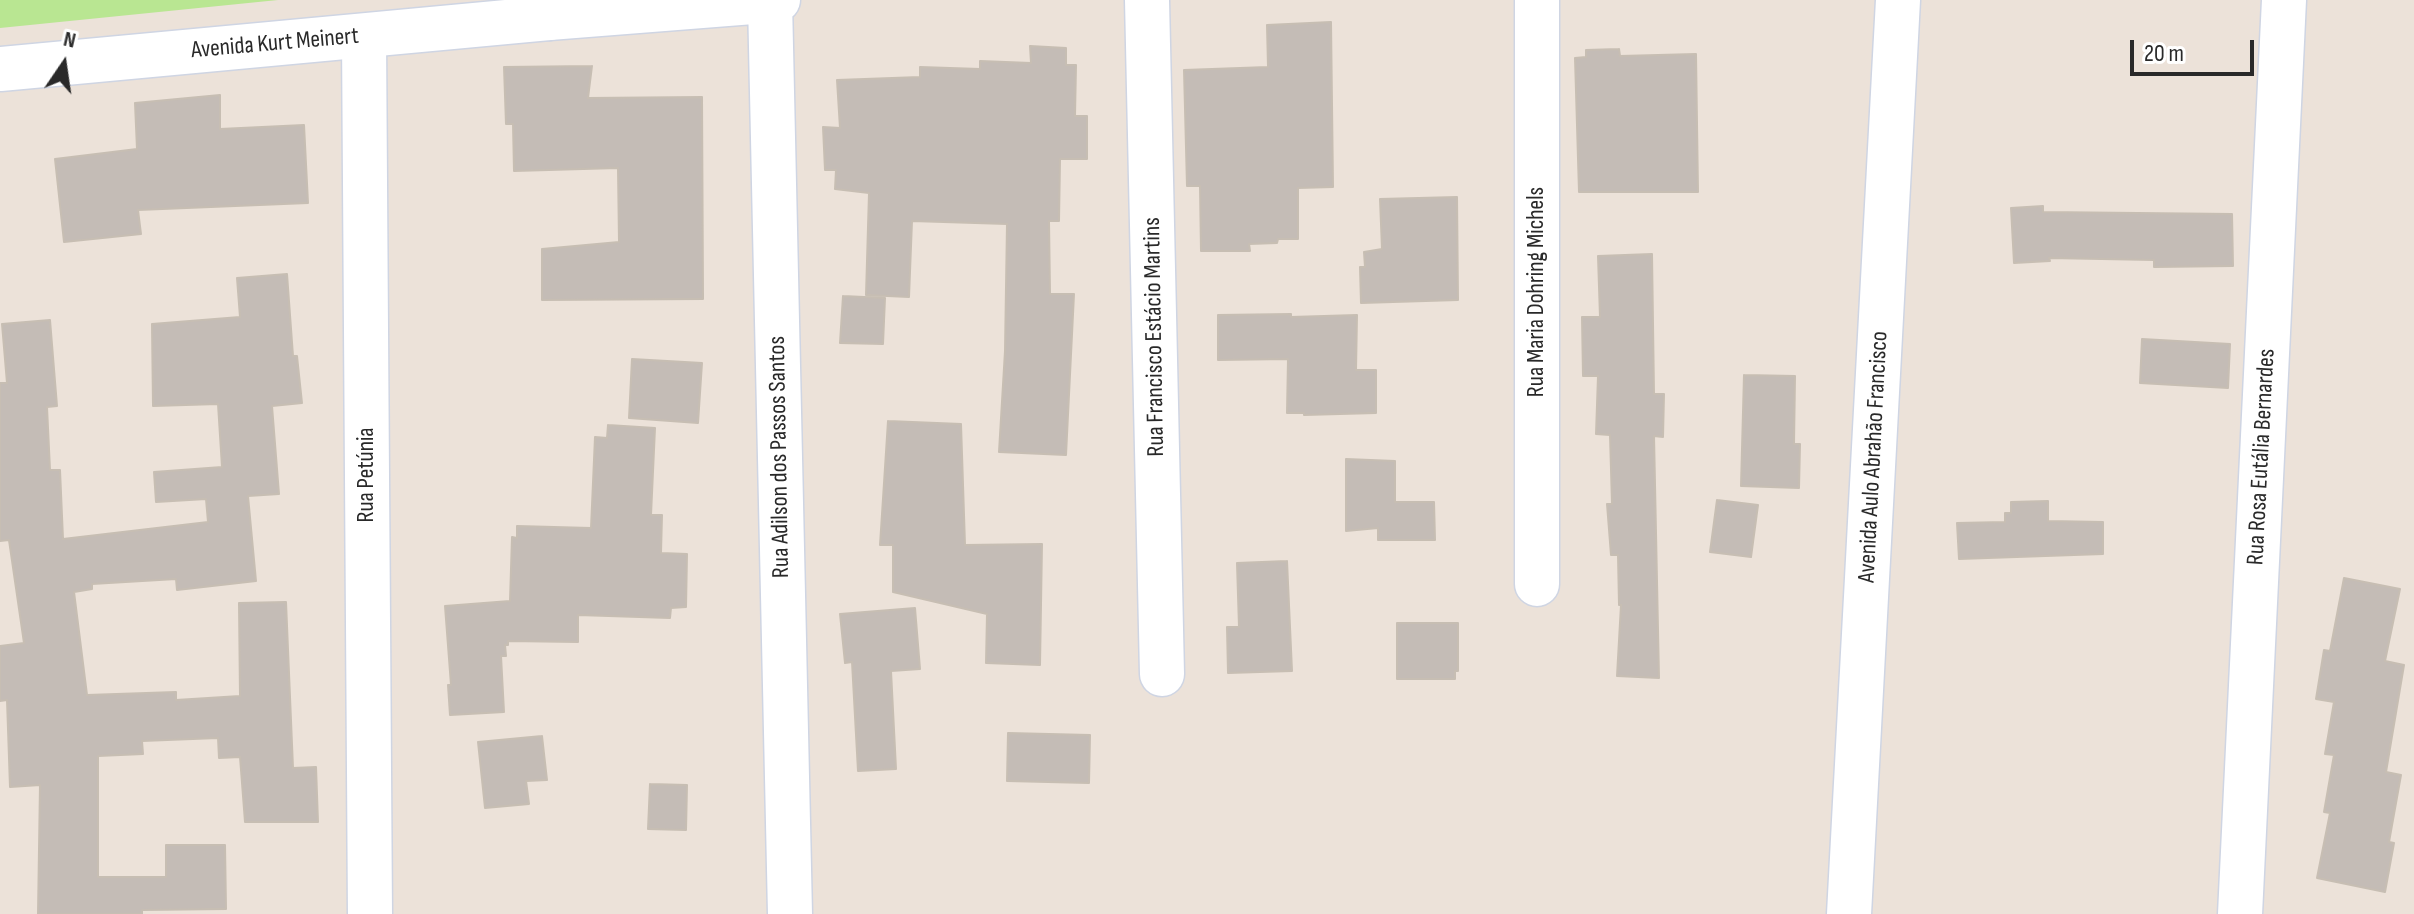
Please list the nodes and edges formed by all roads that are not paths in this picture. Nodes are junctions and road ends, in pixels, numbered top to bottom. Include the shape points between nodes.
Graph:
1 (778, 0) edge
2 (1147, 0) edge
3 (1537, 0) edge
4 (1898, 0) edge
5 (2284, 0) edge
6 (770, 1) edge
7 (364, 36) junction
8 (0, 69) edge
9 (1537, 584) dead end
10 (1162, 674) dead end
11 (370, 914) edge
12 (790, 914) edge
13 (1849, 914) edge
14 (2240, 914) edge

1 - 6 street, Avenida Kurt Meinert
2 - 10 street, Rua Francisco Estácio Martins
3 - 9 street, Rua Maria Dohring Michels
4 - 13 street, Avenida Aulo Abrahão Francisco
5 - 14 street, Rua Rosa Eutália Bernardes
6 - 7 street, Avenida Kurt Meinert
6 - 12 street, Rua Adilson dos Passos Santos
7 - 8 street, Avenida Kurt Meinert
7 - 11 street, Rua Petúnia

